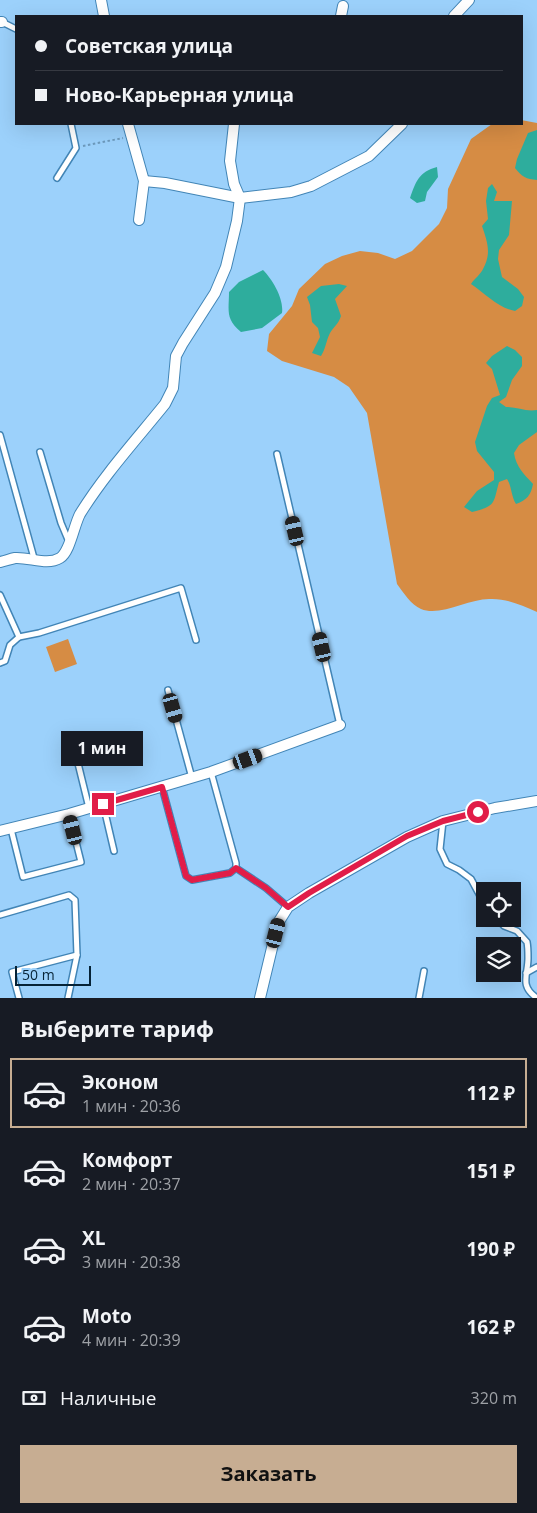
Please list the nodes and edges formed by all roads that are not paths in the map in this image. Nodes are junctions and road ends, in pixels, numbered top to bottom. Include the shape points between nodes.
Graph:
1 (101, 0) edge
2 (469, 0) edge
3 (104, 15) edge
4 (455, 15) edge
5 (1, 22) edge
6 (15, 28) edge
7 (71, 125) edge
8 (128, 125) edge
9 (234, 125) edge
10 (401, 125) edge
11 (57, 178) dead end
12 (144, 182) junction
13 (240, 198) junction
14 (139, 220) dead end
15 (0, 435) edge
16 (40, 452) dead end
17 (277, 454) dead end
18 (69, 542) junction
19 (34, 558) junction
20 (0, 562) edge
21 (0, 595) edge
22 (19, 637) junction
23 (196, 640) dead end
24 (0, 663) edge
25 (168, 690) dead end
26 (340, 725) joint
27 (72, 740) dead end
28 (211, 772) junction
29 (192, 778) junction
30 (162, 787) junction
31 (537, 802) edge
32 (103, 804) junction
33 (89, 808) junction
34 (69, 814) junction
35 (443, 821) junction
36 (11, 829) junction
37 (0, 831) edge
38 (114, 851) dead end
39 (236, 868) junction
40 (476, 889) edge
41 (288, 907) junction
42 (0, 915) edge
43 (507, 927) edge
44 (77, 955) junction
45 (537, 967) edge
46 (424, 971) dead end
47 (526, 973) junction
48 (19, 998) edge
49 (68, 998) edge
50 (260, 998) edge
51 (420, 998) edge
52 (536, 998) edge

1 - 3 street
2 - 4 street
5 - 6 lane
7 - 11 lane via 76,148
8 - 12 street
9 - 13 street via 230,161
10 - 13 street via 369,156 311,186 291,192
12 - 13 street
12 - 14 street
13 - 18 street via 226,267 215,293 176,356 173,388 165,404 90,497
15 - 19 lane
16 - 18 lane
17 - 26 lane
18 - 19 street via 62,557 49,561
19 - 20 street
21 - 22 lane
22 - 23 lane via 182,588
22 - 24 lane via 10,645 5,661
25 - 29 lane
26 - 28 street
27 - 33 lane
28 - 29 street
28 - 39 lane
29 - 30 street
30 - 32 street
30 - 39 lane via 186,876 192,880 230,873
31 - 35 street
32 - 33 street
32 - 38 lane
33 - 34 street
34 - 36 street
34 - 36 lane via 81,862 23,877
35 - 40 lane via 440,849 447,864 471,880
35 - 41 street via 407,836
36 - 37 street
39 - 41 lane
41 - 50 street via 278,923
42 - 44 lane via 69,895 75,900
43 - 47 lane via 517,931 527,942
44 - 48 lane via 12,972
44 - 49 lane
45 - 47 lane
46 - 51 lane
47 - 52 lane via 525,984

